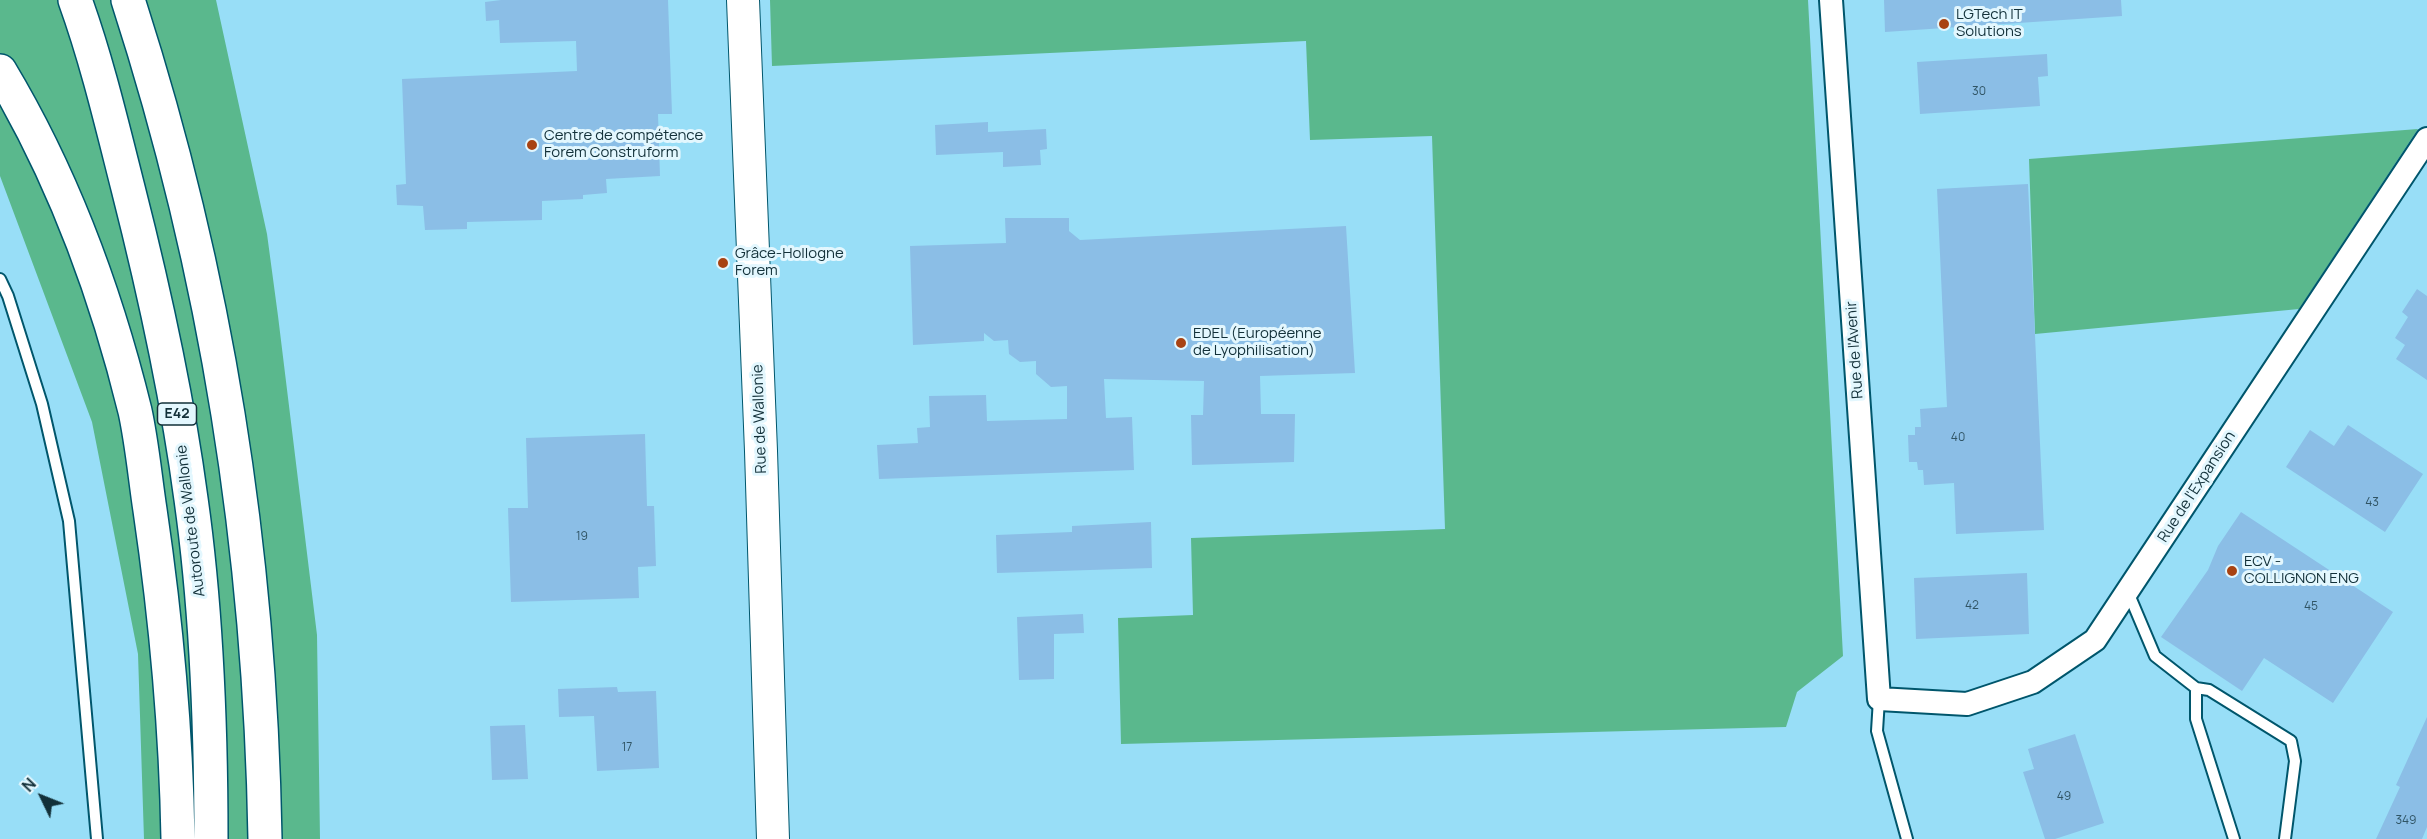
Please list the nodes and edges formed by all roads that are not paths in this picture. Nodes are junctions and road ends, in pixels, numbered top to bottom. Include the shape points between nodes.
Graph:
1 (75, 0) edge
2 (128, 0) edge
3 (742, 0) edge
4 (1831, 0) edge
5 (0, 71) edge
6 (2427, 139) edge
7 (0, 279) edge
8 (2128, 591) junction
9 (2196, 688) junction
10 (1879, 699) junction
11 (97, 839) edge
12 (178, 839) edge
13 (211, 839) edge
14 (265, 839) edge
15 (772, 839) edge
16 (1907, 839) edge
17 (2234, 839) edge
18 (2285, 839) edge

1 - 13 highway, Autoroute de Wallonie / E42 via 147,262 192,500 211,739
2 - 14 highway via 166,122 223,374 254,615 263,735
3 - 15 street, Rue de Wallonie via 762,462
4 - 10 street, Rue de l'Avenir
5 - 12 highway via 24,112 100,287 135,413 161,582 177,763
6 - 8 street, Rue de l'Expansion
7 - 11 lane via 42,404 69,521
8 - 9 lane via 2155,656
8 - 10 street, Rue de l'Expansion via 2095,640 2033,682 1967,704
9 - 17 lane via 2196,719
9 - 18 lane via 2209,690 2291,741 2295,761
10 - 16 lane via 1876,731

